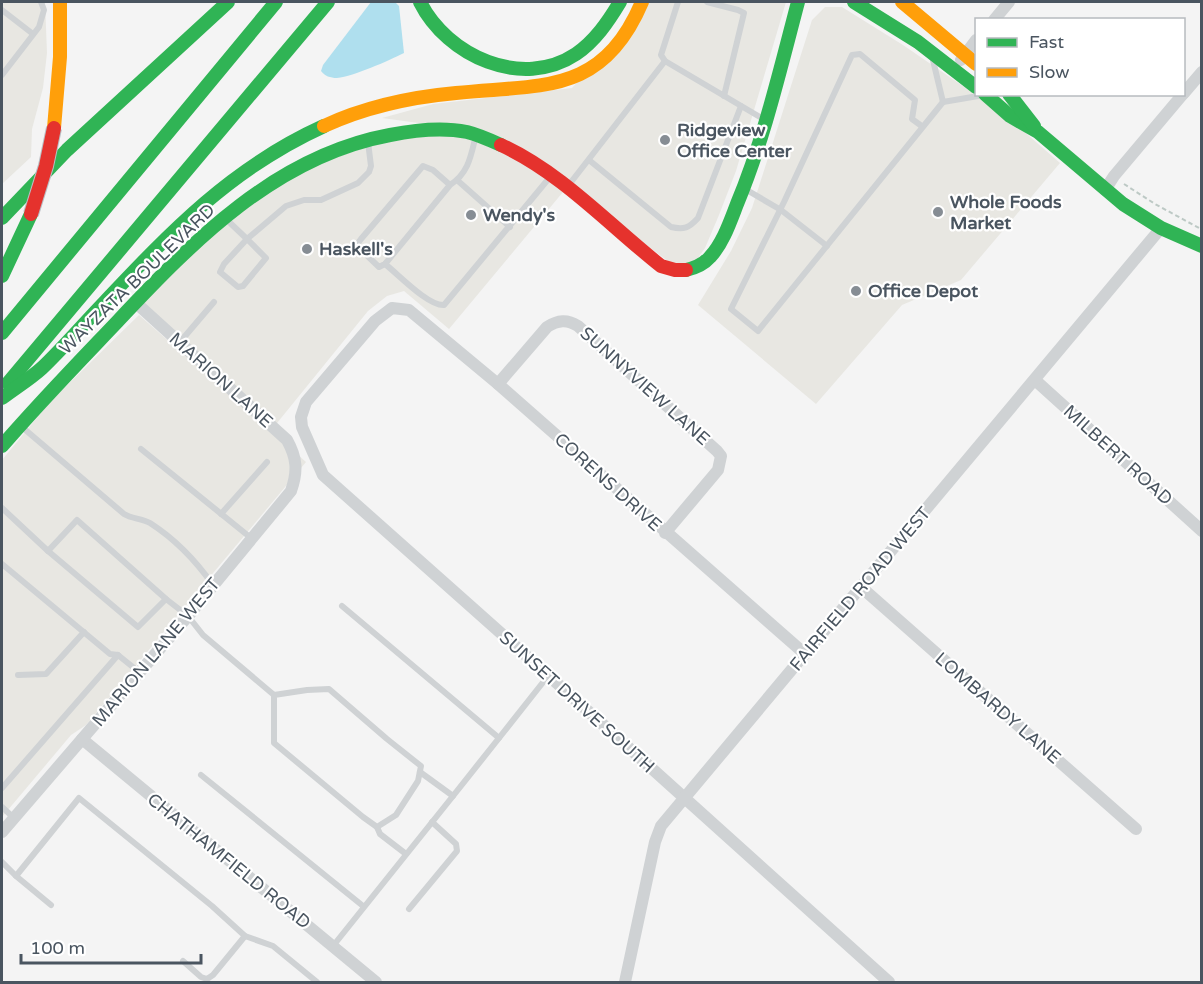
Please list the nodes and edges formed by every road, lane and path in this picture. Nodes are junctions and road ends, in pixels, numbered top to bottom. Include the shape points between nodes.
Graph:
1 (41, 2) edge
2 (60, 2) edge
3 (228, 2) edge
4 (276, 2) edge
5 (328, 2) edge
6 (420, 2) edge
7 (614, 2) edge
8 (620, 2) edge
9 (642, 2) edge
10 (678, 2) edge
11 (707, 2) edge
12 (798, 2) edge
13 (854, 2) edge
14 (903, 2) edge
15 (1009, 2) edge
16 (2, 10) edge
17 (612, 16) junction
18 (996, 18) edge
19 (33, 34) junction
20 (975, 41) edge
21 (931, 50) junction
22 (965, 54) junction
23 (665, 61) junction
24 (975, 63) edge
25 (955, 68) junction
26 (1202, 72) edge
27 (2, 75) edge
28 (975, 86) edge
29 (1185, 92) edge
30 (724, 96) junction
31 (979, 96) edge
32 (986, 96) edge
33 (1011, 96) edge
34 (1181, 96) edge
35 (943, 102) junction
36 (741, 106) junction
37 (765, 120) junction
38 (923, 126) junction
39 (1038, 132) junction
40 (476, 135) junction
41 (367, 138) junction
42 (589, 160) junction
43 (552, 174) junction
44 (1114, 176) junction
45 (457, 180) junction
46 (450, 185) junction
47 (568, 186) junction
48 (744, 189) junction
49 (1105, 190) junction
50 (781, 210) junction
51 (2, 218) edge
52 (225, 218) junction
53 (510, 227) junction
54 (1161, 228) junction
55 (1202, 229) edge
56 (247, 239) junction
57 (827, 246) junction
58 (1202, 246) edge
59 (385, 264) junction
60 (2, 276) edge
61 (135, 302) junction
62 (214, 302) dead end
63 (2, 333) edge
64 (179, 342) junction
65 (1035, 380) junction
66 (498, 384) junction
67 (2, 390) edge
68 (2, 398) edge
69 (306, 402) joint
70 (20, 425) junction
71 (2, 446) edge
72 (141, 449) dead end
73 (267, 462) dead end
74 (297, 465) joint
75 (2, 508) edge
76 (221, 514) junction
77 (1202, 531) edge
78 (665, 533) junction
79 (252, 538) junction
80 (48, 551) junction
81 (2, 564) edge
82 (213, 585) junction
83 (861, 587) junction
84 (166, 599) junction
85 (342, 606) dead end
86 (188, 616) junction
87 (84, 632) junction
88 (805, 654) junction
89 (118, 655) junction
90 (140, 672) junction
91 (18, 675) dead end
92 (549, 676) junction
93 (274, 695) junction
94 (499, 738) junction
95 (82, 739) junction
96 (420, 772) junction
97 (2, 774) edge
98 (201, 775) dead end
99 (9, 780) junction
100 (2, 788) edge
101 (453, 796) junction
102 (684, 799) junction
103 (2, 807) edge
104 (14, 818) junction
105 (432, 822) junction
106 (377, 826) junction
107 (1136, 829) dead end
108 (2, 832) edge
109 (406, 854) junction
110 (2, 862) edge
111 (16, 876) junction
112 (51, 905) dead end
113 (363, 906) junction
114 (409, 909) dead end
115 (245, 936) junction
116 (333, 946) junction
117 (183, 961) dead end
118 (317, 982) edge
119 (376, 982) edge
120 (625, 982) edge
121 (889, 982) edge

1 - 19 lane via 44,10
2 - 60 main road, bridge via 54,128 31,214
3 - 51 main road via 67,150
4 - 63 main road
5 - 67 main road
6 - 17 main road via 428,18 453,43 484,62 522,71 575,57
7 - 17 main road
8 - 17 main road
9 - 68 main road via 620,44 592,68 559,83 439,95 392,104 330,123 267,155 222,186 186,218 41,369
10 - 23 lane via 661,55
11 - 30 lane via 744,14
12 - 37 main road, WAYZATA BOULEVARD
13 - 21 main road
14 - 22 main road
15 - 18 street
16 - 19 lane
19 - 27 lane
20 - 22 street
21 - 25 main road
21 - 35 lane
22 - 24 main road
22 - 25 street
23 - 30 lane
23 - 42 lane
25 - 28 main road
26 - 29 street
30 - 36 lane
31 - 35 lane
32 - 39 main road
33 - 39 main road
34 - 44 street
35 - 38 lane
36 - 37 lane
36 - 42 lane via 698,218 690,227 671,227
37 - 48 main road, WAYZATA BOULEVARD
38 - 50 lane via 912,118 915,100 860,54 852,55
38 - 57 lane
39 - 49 main road
40 - 41 main road, WAYZATA BOULEVARD via 425,130
40 - 43 main road, WAYZATA BOULEVARD via 503,145
40 - 45 lane via 466,169
41 - 52 main road, WAYZATA BOULEVARD via 341,146 286,174
41 - 56 lane via 371,166 364,179 328,198 286,206
42 - 47 lane
43 - 47 main road, WAYZATA BOULEVARD
43 - 53 lane
44 - 49 street
44 - 55 path
45 - 46 lane
45 - 53 lane
46 - 59 lane
46 - 59 lane via 434,170 423,166 361,239 361,251 379,267
47 - 48 main road, WAYZATA BOULEVARD via 661,266 681,272 711,257
48 - 50 lane
49 - 54 main road
50 - 57 lane
50 - 57 lane via 731,309 758,331
52 - 56 lane
52 - 61 main road, WAYZATA BOULEVARD
53 - 59 lane via 444,305 429,301
54 - 58 main road
54 - 65 street, FAIRFIELD ROAD WEST
56 - 56 lane via 266,258 238,287 220,272
61 - 64 street, MARION LANE
61 - 70 main road, WAYZATA BOULEVARD
62 - 64 lane
64 - 74 street, MARION LANE via 287,440
65 - 77 street, MILBERT ROAD
65 - 83 street, FAIRFIELD ROAD WEST
66 - 69 street, CORENS DRIVE via 409,310 392,308 375,321
66 - 78 street, CORENS DRIVE
66 - 78 street, SUNNYVIEW LANE via 547,327 564,320 578,326 721,456 718,470
69 - 92 street, SUNSET DRIVE SOUTH via 302,427 323,475
70 - 71 main road, WAYZATA BOULEVARD
70 - 82 lane via 124,514 150,523 189,554
72 - 76 lane
73 - 76 lane
74 - 79 street, MARION LANE WEST via 291,491
75 - 80 lane
76 - 79 lane
78 - 88 street, CORENS DRIVE
79 - 82 street, MARION LANE WEST
80 - 84 lane via 138,627
80 - 84 lane via 77,520
81 - 87 lane
82 - 86 street, MARION LANE WEST
83 - 88 street, FAIRFIELD ROAD WEST
83 - 107 street, LOMBARDY LANE
84 - 86 lane
85 - 94 lane
86 - 90 street, MARION LANE WEST
86 - 93 lane via 203,634
87 - 89 lane via 110,654
87 - 91 lane via 46,674
88 - 102 street, FAIRFIELD ROAD WEST
89 - 90 lane
89 - 99 lane
90 - 95 street, MARION LANE WEST
92 - 94 lane
92 - 102 street, SUNSET DRIVE SOUTH
93 - 96 lane via 329,689 421,765
93 - 106 lane via 274,743
94 - 101 lane
95 - 104 street, MARION LANE WEST
95 - 116 street, CHATHAMFIELD ROAD
96 - 101 lane
96 - 106 lane via 396,815
97 - 99 lane
98 - 113 lane
99 - 100 lane
101 - 105 lane
102 - 120 street, FAIRFIELD ROAD WEST via 661,826 655,842
102 - 121 street, SUNSET DRIVE SOUTH
103 - 104 lane
104 - 108 street, MARION LANE WEST
105 - 109 lane
105 - 114 lane via 456,844 458,851
106 - 109 lane via 380,834
109 - 113 lane
110 - 111 lane
111 - 112 lane
111 - 115 lane via 79,798
113 - 116 lane
115 - 117 lane via 207,979
115 - 118 lane via 273,946
116 - 119 street, CHATHAMFIELD ROAD

